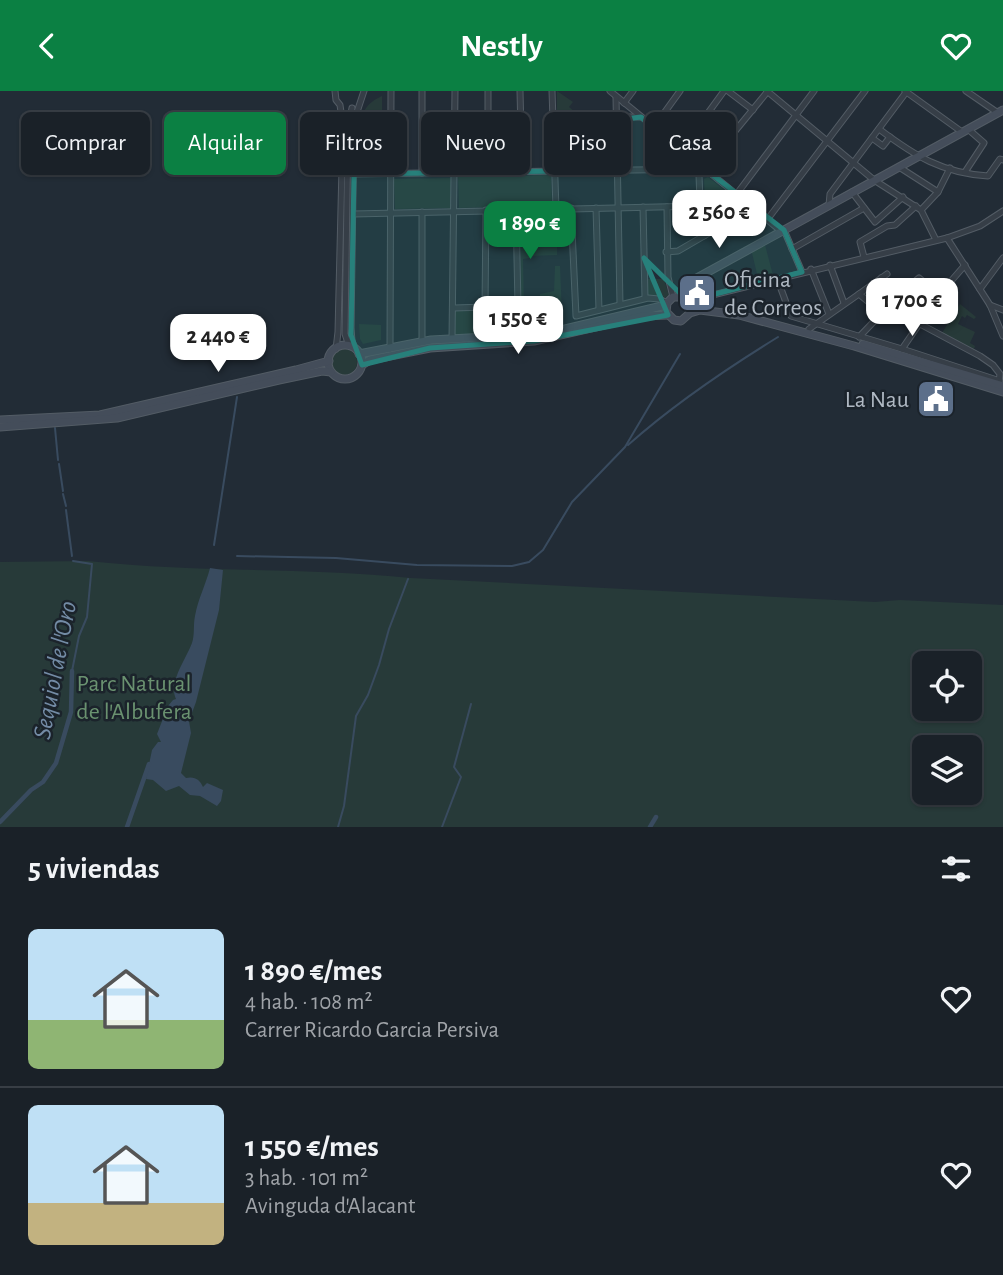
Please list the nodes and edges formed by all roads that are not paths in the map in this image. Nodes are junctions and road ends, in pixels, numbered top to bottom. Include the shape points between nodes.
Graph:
1 (335, 91) edge
2 (365, 91) edge
3 (391, 91) edge
4 (422, 91) edge
5 (455, 91) edge
6 (488, 91) edge
7 (520, 91) edge
8 (552, 91) edge
9 (610, 91) edge
10 (633, 91) edge
11 (680, 91) edge
12 (726, 91) edge
13 (768, 91) edge
14 (814, 91) edge
15 (865, 91) edge
16 (906, 91) edge
17 (971, 92) edge
18 (616, 97) junction
19 (361, 103) junction
20 (624, 103) junction
21 (340, 105) junction
22 (352, 108) junction
23 (753, 110) junction
24 (1001, 111) edge
25 (358, 112) edge
26 (391, 112) edge
27 (422, 112) edge
28 (455, 112) edge
29 (488, 112) edge
30 (521, 112) edge
31 (553, 112) edge
32 (617, 112) edge
33 (665, 112) edge
34 (709, 112) edge
35 (796, 115) junction
36 (631, 117) edge
37 (641, 117) junction
38 (645, 120) edge
39 (879, 129) junction
40 (736, 131) edge
41 (965, 131) junction
42 (890, 137) junction
43 (872, 138) junction
44 (826, 141) junction
45 (918, 157) junction
46 (1001, 160) edge
47 (853, 163) junction
48 (899, 167) junction
49 (950, 169) junction
50 (965, 172) junction
51 (354, 175) edge
52 (391, 175) edge
53 (455, 175) edge
54 (555, 175) edge
55 (617, 175) edge
56 (699, 175) edge
57 (712, 175) edge
58 (874, 180) junction
59 (852, 192) junction
60 (938, 192) junction
61 (736, 195) junction
62 (903, 197) junction
63 (829, 205) junction
64 (700, 206) junction
65 (643, 207) junction
66 (667, 207) junction
67 (571, 208) junction
68 (596, 208) junction
69 (618, 208) junction
70 (752, 208) junction
71 (864, 208) junction
72 (919, 208) junction
73 (556, 209) junction
74 (516, 210) junction
75 (454, 211) junction
76 (486, 211) junction
77 (1003, 211) edge
78 (422, 212) junction
79 (391, 213) junction
80 (353, 214) junction
81 (767, 220) junction
82 (701, 228) junction
83 (690, 229) dead end
84 (783, 230) junction
85 (704, 236) junction
86 (947, 238) junction
87 (936, 240) junction
88 (792, 249) junction
89 (667, 252) junction
90 (864, 257) junction
91 (1002, 262) edge
92 (830, 265) junction
93 (965, 265) junction
94 (811, 269) junction
95 (802, 272) junction
96 (887, 274) dead end
97 (777, 278) junction
98 (881, 278) junction
99 (980, 289) junction
100 (859, 294) junction
101 (900, 294) junction
102 (939, 295) junction
103 (645, 298) junction
104 (634, 300) junction
105 (672, 300) junction
106 (689, 302) junction
107 (844, 303) junction
108 (620, 304) junction
109 (990, 305) junction
110 (485, 307) junction
111 (454, 308) junction
112 (599, 310) junction
113 (1003, 310) edge
114 (631, 313) junction
115 (690, 313) junction
116 (882, 313) junction
117 (829, 314) junction
118 (668, 315) junction
119 (924, 316) junction
120 (919, 324) junction
121 (812, 326) junction
122 (1003, 336) edge
123 (859, 337) junction
124 (452, 339) junction
125 (422, 342) junction
126 (336, 349) junction
127 (390, 349) junction
128 (902, 349) junction
129 (355, 350) junction
130 (329, 361) junction
131 (362, 365) junction
132 (331, 372) junction
133 (1001, 386) edge
134 (0, 421) edge
135 (0, 426) edge

1 - 21 street
2 - 19 street
3 - 26 street
4 - 27 street
5 - 28 street
6 - 29 street
7 - 30 street
8 - 31 street
9 - 18 street
10 - 20 street
11 - 33 street
12 - 23 street
12 - 34 street
13 - 23 street
13 - 35 street
14 - 35 street
15 - 44 street
16 - 39 street
16 - 41 street
17 - 24 street
18 - 20 street
18 - 32 street
19 - 22 street
19 - 25 street
20 - 37 street
21 - 22 street
21 - 126 street
22 - 129 street via 345,334
23 - 40 street
24 - 41 main road
35 - 44 street
35 - 61 street
36 - 37 street
37 - 38 street
39 - 42 street
39 - 43 street
41 - 45 main road
41 - 50 street via 984,143
42 - 43 street via 883,146
42 - 45 street
43 - 47 street
44 - 47 street
44 - 81 street
45 - 48 main road
45 - 49 street
46 - 50 street via 988,176
47 - 58 street
47 - 63 street via 828,196
48 - 58 main road
48 - 60 street
49 - 50 street
49 - 60 street
51 - 80 street
52 - 79 street
53 - 75 street
54 - 73 street
55 - 69 street
56 - 64 street
57 - 61 street
58 - 59 main road
58 - 62 street
59 - 63 main road
59 - 71 street
60 - 72 street
61 - 70 street
62 - 71 street via 875,222
62 - 72 street
63 - 84 main road
64 - 66 street
64 - 82 street
65 - 66 street
65 - 69 street
65 - 103 street
66 - 89 street
67 - 68 street
67 - 73 street
67 - 112 street via 576,316
68 - 69 street
68 - 112 street
69 - 108 street
70 - 81 street
70 - 85 street
71 - 88 street
72 - 87 street
72 - 90 street via 860,242
73 - 74 street
74 - 76 street
74 - 110 street via 518,305
75 - 76 street
75 - 78 street
75 - 111 street
76 - 110 street
77 - 86 street via 980,226
78 - 79 street
78 - 125 street
79 - 80 street
79 - 127 street
80 - 129 street via 351,335
81 - 84 street
82 - 83 street
82 - 85 street
84 - 88 street
84 - 105 main road via 695,279
85 - 89 street
86 - 87 street
86 - 93 street
87 - 90 street
88 - 95 street
89 - 105 street
90 - 92 street
91 - 99 street
92 - 94 street
92 - 107 street
93 - 99 street
93 - 102 street
94 - 95 street
94 - 117 street
95 - 97 street
96 - 98 street
97 - 106 street
97 - 121 street via 791,316
98 - 100 street
98 - 101 street
99 - 109 street
100 - 107 street
100 - 116 street
101 - 102 street via 919,278
101 - 119 street
102 - 119 street
103 - 104 street
103 - 105 street
104 - 108 street
104 - 114 street
105 - 106 main road
105 - 114 main road
105 - 118 main road
106 - 115 main road
106 - 121 main road
107 - 117 street
108 - 112 street
109 - 113 street
109 - 122 street
110 - 111 street
111 - 124 street
114 - 124 main road via 537,335
115 - 118 main road via 681,321
115 - 133 main road via 728,313 797,329
116 - 120 street
116 - 123 street
117 - 121 street
118 - 131 main road via 643,316 534,341 430,348
119 - 120 street
120 - 128 street
120 - 133 street via 993,365
121 - 123 street
121 - 133 main road
123 - 128 street
124 - 125 main road
125 - 127 main road
126 - 129 main road
126 - 130 main road
127 - 129 main road
128 - 133 street
129 - 131 main road
130 - 132 main road
130 - 134 main road via 100,415
131 - 132 main road via 356,375 346,379
132 - 135 main road via 117,418

